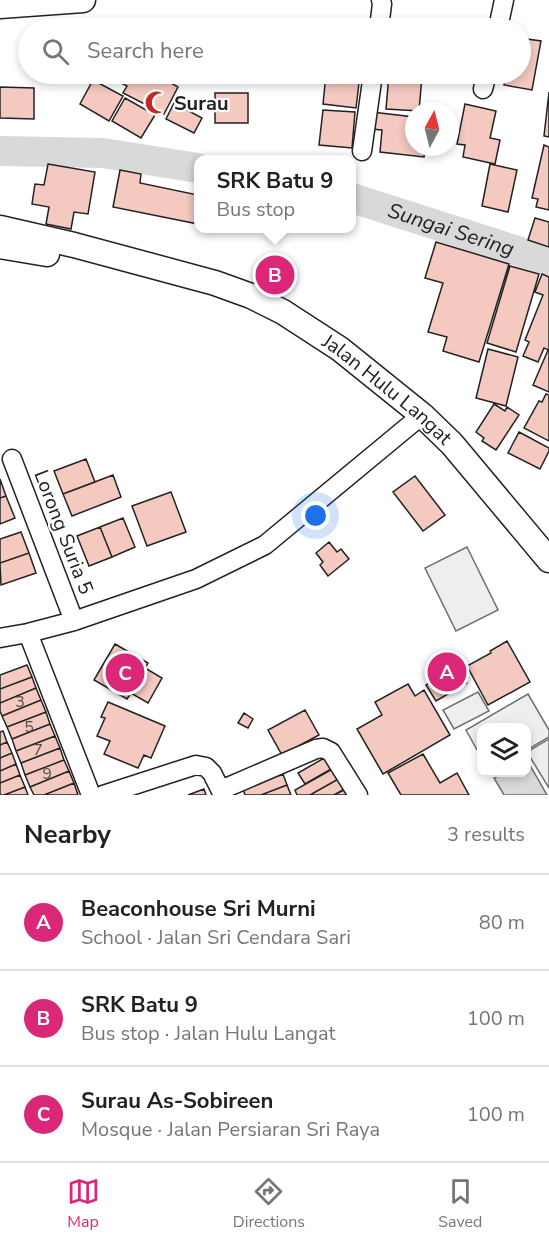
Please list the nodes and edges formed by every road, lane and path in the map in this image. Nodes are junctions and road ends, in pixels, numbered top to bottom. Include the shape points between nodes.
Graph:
1 (83, 0) edge
2 (381, 0) edge
3 (504, 0) edge
4 (0, 6) edge
5 (380, 18) edge
6 (500, 18) edge
7 (372, 84) edge
8 (362, 151) dead end
9 (0, 228) edge
10 (0, 246) edge
11 (183, 275) junction
12 (422, 415) junction
13 (12, 459) dead end
14 (547, 552) edge
15 (74, 621) junction
16 (28, 633) junction
17 (0, 638) edge
18 (222, 793) edge
19 (92, 795) edge
20 (103, 795) edge
21 (358, 795) edge

1 - 4 main road
2 - 5 street
3 - 6 street
7 - 8 street
9 - 11 main road, Jalan Hulu Langat
10 - 11 main road, Jalan Hulu Langat
11 - 12 main road, Jalan Hulu Langat via 215,283 283,312 340,349
12 - 14 main road, Jalan Hulu Langat
12 - 15 street via 265,545 196,579
13 - 15 street, Lorong Suria 5
15 - 16 street
16 - 17 street
16 - 19 street
18 - 20 street via 212,773 196,765
18 - 21 street via 323,748 331,752

